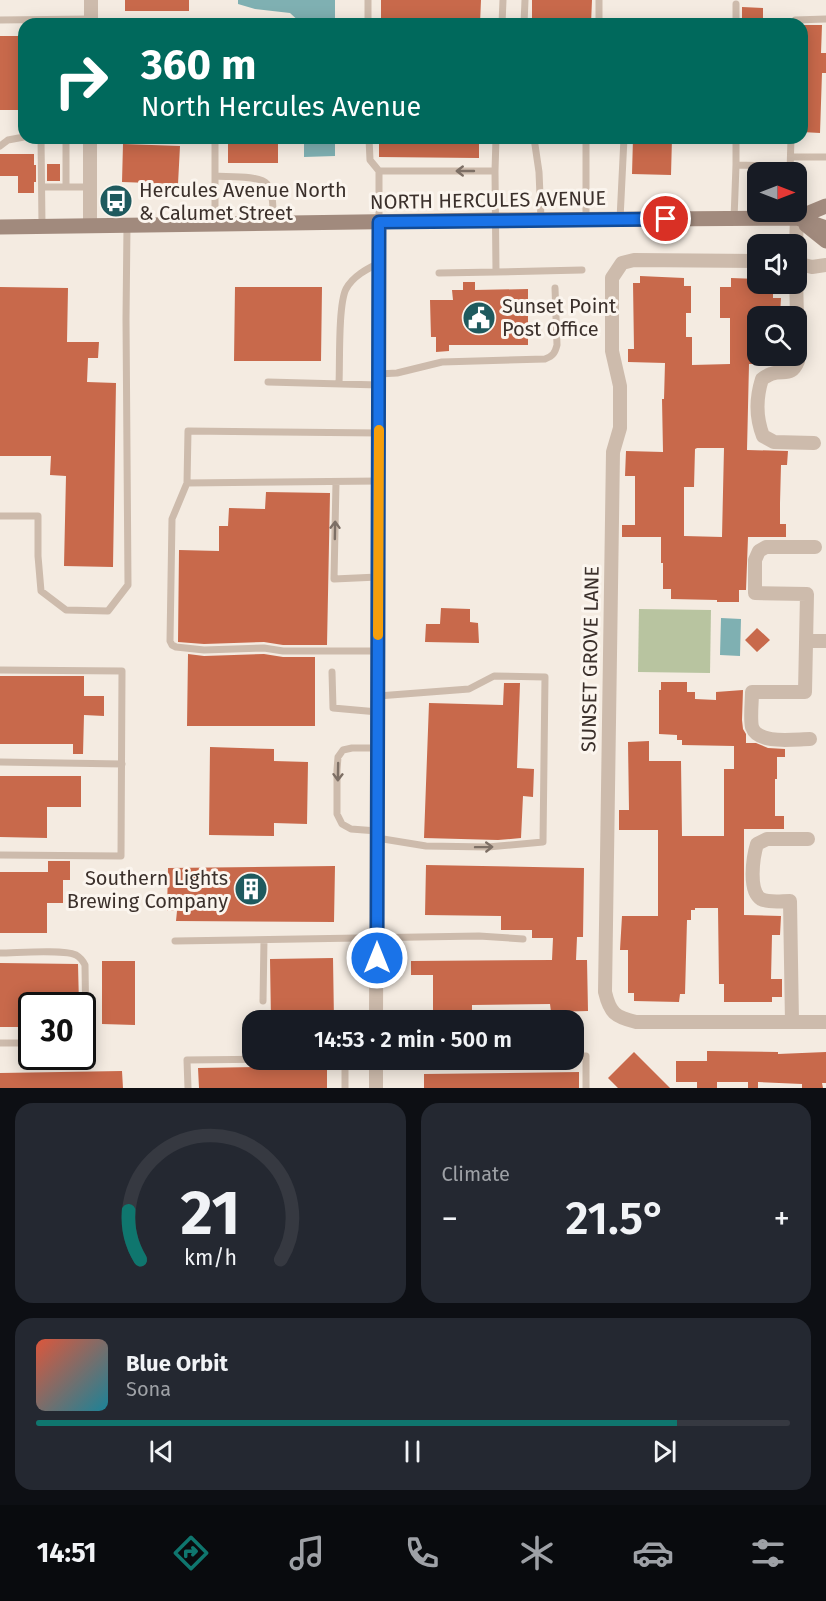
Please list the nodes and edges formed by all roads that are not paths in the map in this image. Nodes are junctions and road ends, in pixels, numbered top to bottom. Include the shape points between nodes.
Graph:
1 (91, 0) edge
2 (368, 0) edge
3 (503, 0) edge
4 (525, 0) edge
5 (599, 0) edge
6 (736, 4) dead end
7 (91, 18) edge
8 (368, 18) edge
9 (502, 18) edge
10 (524, 18) edge
11 (599, 18) edge
12 (736, 18) edge
13 (826, 19) edge
14 (0, 20) edge
15 (18, 20) edge
16 (808, 20) edge
17 (18, 138) edge
18 (41, 144) edge
19 (66, 144) edge
20 (90, 144) edge
21 (215, 144) edge
22 (369, 144) edge
23 (496, 144) edge
24 (535, 144) edge
25 (586, 144) edge
26 (624, 144) edge
27 (735, 144) edge
28 (791, 144) edge
29 (0, 146) edge
30 (790, 157) junction
31 (826, 157) edge
32 (790, 162) edge
33 (736, 165) junction
34 (747, 165) edge
35 (379, 171) junction
36 (495, 171) junction
37 (215, 177) junction
38 (42, 187) junction
39 (66, 187) junction
40 (90, 187) junction
41 (826, 206) edge
42 (807, 210) edge
43 (747, 218) edge
44 (807, 218) edge
45 (620, 219) junction
46 (734, 219) junction
47 (496, 220) junction
48 (541, 220) junction
49 (586, 220) junction
50 (826, 220) edge
51 (379, 222) junction
52 (796, 222) edge
53 (807, 222) edge
54 (274, 223) junction
55 (215, 224) junction
56 (127, 225) junction
57 (42, 226) junction
58 (90, 226) junction
59 (0, 227) edge
60 (826, 228) edge
61 (826, 241) edge
62 (747, 261) edge
63 (379, 263) junction
64 (826, 265) edge
65 (807, 266) edge
66 (582, 270) dead end
67 (496, 272) junction
68 (439, 273) dead end
69 (555, 288) dead end
70 (796, 294) edge
71 (379, 379) junction
72 (267, 382) dead end
73 (339, 384) junction
74 (379, 433) junction
75 (814, 443) dead end
76 (379, 481) junction
77 (336, 482) junction
78 (187, 483) junction
79 (0, 516) edge
80 (815, 547) dead end
81 (378, 577) junction
82 (806, 641) junction
83 (826, 641) edge
84 (378, 651) junction
85 (0, 670) edge
86 (332, 672) dead end
87 (378, 696) junction
88 (378, 712) junction
89 (810, 739) dead end
90 (378, 748) junction
91 (0, 762) edge
92 (122, 764) junction
93 (377, 834) junction
94 (808, 839) dead end
95 (0, 855) edge
96 (377, 937) junction
97 (523, 939) dead end
98 (264, 940) junction
99 (175, 941) dead end
100 (0, 953) edge
101 (85, 992) edge
102 (263, 1001) dead end
103 (376, 1010) edge
104 (792, 1022) junction
105 (826, 1022) edge
106 (0, 1043) edge
107 (18, 1043) edge
108 (584, 1056) edge
109 (242, 1059) edge
110 (345, 1070) edge
111 (376, 1070) edge
112 (188, 1088) edge
113 (345, 1088) edge
114 (376, 1088) edge
115 (586, 1088) edge

1 - 7 street
2 - 8 lane
3 - 9 lane
4 - 10 lane
5 - 11 lane
6 - 12 lane
13 - 16 lane
14 - 15 lane
17 - 29 lane
18 - 38 lane
19 - 39 lane
20 - 40 street
21 - 37 lane
22 - 35 lane via 370,160
23 - 36 lane
24 - 48 lane
25 - 49 lane
26 - 45 lane
27 - 33 lane
28 - 30 lane
30 - 31 lane
30 - 32 lane
33 - 34 lane
33 - 46 lane
36 -> 35 lane
35 - 51 lane
36 - 47 lane
37 - 54 lane via 261,179 271,195
37 - 55 lane
38 - 39 lane
38 - 57 lane
39 - 40 lane
40 - 58 street
41 - 42 street, NORTH HERCULES AVENUE
43 - 46 street, NORTH HERCULES AVENUE
44 - 50 street
45 - 46 street, NORTH HERCULES AVENUE
45 - 49 street, NORTH HERCULES AVENUE
47 - 48 street, NORTH HERCULES AVENUE
47 - 51 street, NORTH HERCULES AVENUE
47 - 67 lane
48 - 49 street, NORTH HERCULES AVENUE
51 - 54 street, NORTH HERCULES AVENUE
51 - 63 street
52 - 61 street
53 - 60 street, NORTH HERCULES AVENUE
54 - 55 street, NORTH HERCULES AVENUE
55 - 56 street, NORTH HERCULES AVENUE
56 - 58 street, NORTH HERCULES AVENUE
56 - 79 lane via 128,585 108,611 66,610 40,591 38,516
57 - 58 street, NORTH HERCULES AVENUE
57 - 59 street, NORTH HERCULES AVENUE
62 - 104 street, SUNSET GROVE LANE via 634,260 622,263 612,278 612,351 620,386 620,428 612,464 605,992 614,1014 636,1022
63 - 71 street
63 - 73 lane via 357,276 346,289
64 - 65 street
66 - 67 lane
67 - 68 lane
69 - 71 lane via 557,345 551,357 442,362
70 - 75 street via 798,361 788,373 773,373 762,379 758,424 763,436 774,442
71 - 73 lane
71 - 74 street
72 - 73 lane
74 - 76 street
74 - 78 lane via 188,431
76 - 77 lane
76 - 81 street
77 - 78 lane
81 -> 77 lane via 334,579
78 - 84 lane via 172,519 172,645 204,650
80 - 82 street via 766,547 755,560 754,593 807,594
81 - 84 street
82 - 83 street
82 - 89 street via 806,692 752,692 752,726 767,739
84 - 87 street
85 - 92 lane via 122,671
86 - 88 lane via 333,708
87 - 88 street
93 -> 87 lane via 426,846 488,847 543,842 545,677 494,676 469,689
88 - 90 street
90 - 93 street
90 -> 93 lane via 343,750 337,770 338,814 342,824
91 - 92 lane
92 - 95 lane via 121,856
93 - 96 street
94 - 104 street via 768,839 757,844 753,857 753,888 759,898 790,901
96 - 97 lane
96 - 98 lane
96 - 103 street
98 - 99 lane
98 - 102 lane
100 - 101 lane via 74,954 85,966
104 - 105 street, SUNSET GROVE LANE
106 - 107 lane
108 - 115 lane
109 - 112 lane via 188,1060
110 - 113 lane
111 - 114 street

